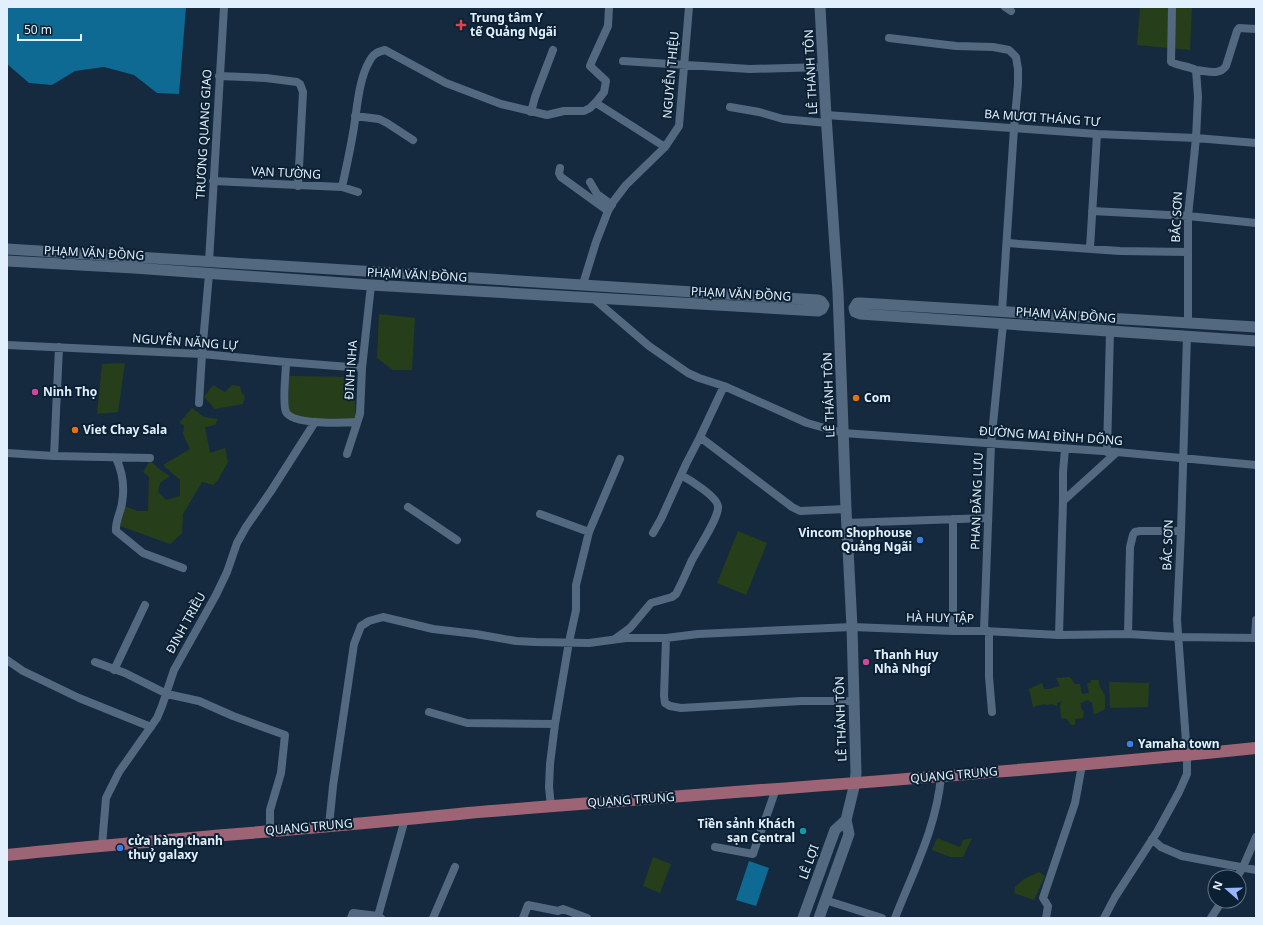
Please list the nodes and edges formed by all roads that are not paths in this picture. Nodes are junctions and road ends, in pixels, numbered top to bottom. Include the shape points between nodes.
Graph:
1 (224, 7) edge
2 (609, 7) edge
3 (689, 7) edge
4 (820, 7) edge
5 (1172, 7) edge
6 (1256, 29) edge
7 (889, 38) dead end
8 (553, 50) dead end
9 (622, 61) dead end
10 (684, 64) junction
11 (824, 67) junction
12 (1196, 70) junction
13 (219, 76) junction
14 (596, 103) junction
15 (730, 107) dead end
16 (531, 112) junction
17 (355, 116) junction
18 (826, 119) junction
19 (1014, 128) junction
20 (1097, 134) junction
21 (1196, 138) junction
22 (413, 140) dead end
23 (1256, 143) edge
24 (665, 147) junction
25 (560, 168) dead end
26 (212, 181) junction
27 (590, 182) dead end
28 (298, 186) junction
29 (342, 187) junction
30 (358, 192) dead end
31 (610, 208) junction
32 (1092, 211) junction
33 (1188, 216) junction
34 (1256, 223) edge
35 (1007, 243) junction
36 (1090, 248) junction
37 (7, 249) edge
38 (1188, 252) junction
39 (7, 261) edge
40 (209, 268) junction
41 (369, 270) junction
42 (530, 281) junction
43 (583, 284) junction
44 (371, 285) junction
45 (689, 291) junction
46 (529, 294) junction
47 (593, 298) junction
48 (688, 304) junction
49 (824, 305) junction
50 (838, 306) junction
51 (854, 308) junction
52 (1002, 311) junction
53 (1110, 318) junction
54 (1188, 323) junction
55 (1002, 324) junction
56 (1256, 327) edge
57 (1110, 331) junction
58 (1187, 336) junction
59 (1256, 341) edge
60 (7, 345) edge
61 (60, 347) junction
62 (202, 354) junction
63 (286, 362) junction
64 (362, 368) junction
65 (724, 386) junction
66 (199, 403) dead end
67 (315, 422) junction
68 (357, 422) junction
69 (843, 433) junction
70 (700, 437) junction
71 (991, 444) junction
72 (1065, 449) junction
73 (1107, 452) junction
74 (1118, 452) junction
75 (7, 453) edge
76 (347, 454) dead end
77 (54, 456) junction
78 (116, 458) junction
79 (150, 458) dead end
80 (620, 459) dead end
81 (1183, 459) junction
82 (1256, 466) edge
83 (681, 475) junction
84 (1063, 501) junction
85 (408, 507) dead end
86 (846, 510) junction
87 (540, 514) dead end
88 (988, 518) junction
89 (953, 519) junction
90 (846, 523) junction
91 (1181, 531) junction
92 (589, 532) junction
93 (653, 533) dead end
94 (457, 540) dead end
95 (183, 568) dead end
96 (146, 605) dead end
97 (1256, 620) edge
98 (852, 627) junction
99 (953, 631) junction
100 (987, 631) junction
101 (1128, 634) junction
102 (1059, 635) junction
103 (1178, 637) junction
104 (666, 638) junction
105 (1256, 638) edge
106 (615, 639) junction
107 (569, 642) junction
108 (7, 660) edge
109 (96, 662) dead end
110 (114, 670) junction
111 (166, 694) junction
112 (853, 701) junction
113 (429, 712) dead end
114 (992, 712) dead end
115 (555, 724) junction
116 (151, 727) junction
117 (1256, 748) edge
118 (1187, 755) junction
119 (1082, 765) junction
120 (942, 776) junction
121 (855, 783) junction
122 (776, 788) junction
123 (551, 806) junction
124 (405, 819) junction
125 (846, 820) junction
126 (329, 826) junction
127 (270, 831) junction
128 (1256, 837) edge
129 (1152, 838) junction
130 (102, 845) junction
131 (715, 847) dead end
132 (7, 855) edge
133 (455, 867) dead end
134 (1243, 867) junction
135 (1256, 870) edge
136 (825, 900) junction
137 (1217, 909) edge
138 (380, 917) edge
139 (350, 918) edge
140 (434, 918) edge
141 (523, 918) edge
142 (587, 918) edge
143 (803, 918) edge
144 (819, 918) edge
145 (882, 918) edge
146 (895, 918) edge
147 (1046, 918) edge
148 (1104, 918) edge
149 (1211, 918) edge

1 - 13 street, TRƯƠNG QUANG GIAO
2 - 14 street via 608,26 590,66 606,81 604,92
3 - 10 street, NGUYỄN THIỆU
4 - 11 street, LÊ THÁNH TÔN
5 - 12 street via 1171,62
6 - 12 street via 1239,28 1223,70 1217,73
7 - 19 street via 956,46 993,47 1012,52 1016,57 1018,69
8 - 16 street
9 - 10 street
10 - 11 street via 750,69
10 - 24 street, NGUYỄN THIỆU via 679,126
11 - 18 street, LÊ THÁNH TÔN
12 - 21 street, BẮC SƠN
13 - 26 street, TRƯƠNG QUANG GIAO
13 - 28 street via 266,78 300,84 303,92
14 - 16 street via 584,111 564,111 547,115
14 - 24 street
15 - 18 street, BA MƯƠI THÁNG TƯ via 783,119
16 - 17 street via 446,83 385,50 376,53 364,71
17 - 22 street via 379,119
17 - 29 street
18 - 19 street, BA MƯƠI THÁNG TƯ
18 - 50 street, LÊ THÁNH TÔN
19 - 20 street, BA MƯƠI THÁNG TƯ
19 - 35 street
20 - 21 street, BA MƯƠI THÁNG TƯ
20 - 32 street
21 - 23 street, BA MƯƠI THÁNG TƯ
21 - 33 street, BẮC SƠN
24 - 31 street, NGUYỄN THIỆU via 626,185
25 - 31 street via 561,177
26 - 28 street, VẠN TƯỜNG
26 - 40 street, TRƯƠNG QUANG GIAO
27 - 31 street
28 - 29 street, VẠN TƯỜNG
29 - 30 street, VẠN TƯỜNG
31 - 43 street, NGUYỄN THIỆU
32 - 33 street
32 - 36 street
33 - 34 street
33 - 38 street, BẮC SƠN
35 - 36 street
35 - 52 street
36 - 38 street
37 - 40 street, PHẠM VĂN ĐỒNG
38 - 54 street, BẮC SƠN
39 - 40 street, PHẠM VĂN ĐỒNG
40 - 41 street, PHẠM VĂN ĐỒNG
40 - 44 street, PHẠM VĂN ĐỒNG
40 - 62 street, TRƯƠNG QUANG GIAO
41 - 42 street, PHẠM VĂN ĐỒNG
41 - 44 street
42 - 43 street, PHẠM VĂN ĐỒNG
42 - 46 street
43 - 45 street, PHẠM VĂN ĐỒNG
44 - 46 street, PHẠM VĂN ĐỒNG
44 - 64 street, ĐINH NHA
45 - 48 street
45 - 49 street, PHẠM VĂN ĐỒNG via 818,300
46 - 47 street, PHẠM VĂN ĐỒNG
47 - 48 street, PHẠM VĂN ĐỒNG
47 - 65 street, ĐƯỜNG MAI ĐÌNH DÕNG via 671,362 699,378
48 - 49 street, PHẠM VĂN ĐỒNG via 818,311 822,310
49 - 50 street, PHẠM VĂN ĐỒNG
50 - 51 street, PHẠM VĂN ĐỒNG
50 - 69 street, LÊ THÁNH TÔN
51 - 52 street, PHẠM VĂN ĐỒNG via 857,303 861,303
51 - 55 street, PHẠM VĂN ĐỒNG via 855,312 860,314
52 - 53 street, PHẠM VĂN ĐỒNG
52 - 55 street
53 - 54 street, PHẠM VĂN ĐỒNG
53 - 57 street
54 - 56 street, PHẠM VĂN ĐỒNG
54 - 58 street
55 - 57 street, PHẠM VĂN ĐỒNG
55 - 71 street, PHAN ĐĂNG LƯU
57 - 58 street, PHẠM VĂN ĐỒNG
57 - 73 street
58 - 59 street, PHẠM VĂN ĐỒNG
58 - 81 street, BẮC SƠN
60 - 61 street, NGUYỄN NĂNG LỰ
61 - 62 street, NGUYỄN NĂNG LỰ
61 - 77 street
62 - 63 street, NGUYỄN NĂNG LỰ
62 - 66 street, TRƯƠNG QUANG GIAO
63 - 64 street, NGUYỄN NĂNG LỰ
63 - 67 street via 286,412 291,417
64 - 68 street, ĐINH NHA via 360,414
65 - 69 street, ĐƯỜNG MAI ĐÌNH DÕNG via 800,420
65 - 70 street
67 - 68 street
67 - 111 street, ĐINH TRIỀU via 237,543 227,572 174,670
68 - 76 street, ĐINH NHA
69 - 71 street, ĐƯỜNG MAI ĐÌNH DÕNG
69 - 86 street, LÊ THÁNH TÔN
70 - 83 street
70 - 86 street via 792,507 800,511
71 - 72 street, ĐƯỜNG MAI ĐÌNH DÕNG
71 - 88 street, PHAN ĐĂNG LƯU
72 - 73 street, ĐƯỜNG MAI ĐÌNH DÕNG
72 - 84 street via 1062,472
73 - 74 street, ĐƯỜNG MAI ĐÌNH DÕNG
74 - 81 street, ĐƯỜNG MAI ĐÌNH DÕNG
74 - 84 street
75 - 77 street
77 - 78 street
78 - 79 street
78 - 95 street via 124,480 116,530 143,552
80 - 92 street
81 - 82 street, ĐƯỜNG MAI ĐÌNH DÕNG
81 - 91 street, BẮC SƠN
83 - 93 street
83 - 106 street via 717,502 716,516 676,594 651,603 630,628
84 - 102 street
85 - 94 street
86 - 90 street, LÊ THÁNH TÔN
87 - 92 street
88 - 89 street
88 - 100 street, PHAN ĐĂNG LƯU
89 - 90 street
89 - 99 street
90 - 98 street, LÊ THÁNH TÔN
91 - 101 street via 1140,531 1133,535 1128,568
91 - 103 street, BẮC SƠN
92 - 107 street via 576,585 576,610
96 - 110 street
97 - 105 street
98 - 99 street, HÀ HUY TẬP
98 - 104 street, HÀ HUY TẬP via 698,634
98 - 112 street, LÊ THÁNH TÔN
99 - 100 street, HÀ HUY TẬP
100 - 102 street, HÀ HUY TẬP
100 - 114 street, PHAN ĐĂNG LƯU
101 - 102 street, HÀ HUY TẬP
101 - 103 street, HÀ HUY TẬP
103 - 105 street, HÀ HUY TẬP
103 - 118 street, BẮC SƠN
104 - 106 street, HÀ HUY TẬP
104 - 112 street via 664,696 665,703 670,706 681,708 802,701
106 - 107 street, HÀ HUY TẬP via 589,643
107 - 115 street
107 - 126 street, HÀ HUY TẬP via 516,641 433,629 383,617 361,626 354,644
108 - 116 street via 23,671 78,698
109 - 110 street
110 - 111 street
111 - 116 street, ĐINH TRIỀU
111 - 127 street via 199,701 285,735 281,773 270,810
112 - 121 street, LÊ THÁNH TÔN
113 - 115 street via 467,723
115 - 123 street via 550,764
116 - 130 street, ĐINH TRIỀU via 119,772 106,798
117 - 118 main road, QUANG TRUNG
118 - 119 main road, QUANG TRUNG
118 - 129 street, BẮC SƠN via 1187,774
119 - 120 main road, QUANG TRUNG
119 - 147 street via 1075,803 1043,898 1048,906
120 - 121 main road, QUANG TRUNG
120 - 146 street via 936,811 927,840
121 - 122 main road, QUANG TRUNG
121 - 125 street, LÊ LỢI
122 - 123 main road, QUANG TRUNG
122 - 131 street via 753,854
123 - 124 main road, QUANG TRUNG
124 - 126 main road, QUANG TRUNG
124 - 138 street
125 - 136 street, LÊ LỢI via 849,834
125 - 143 street, LÊ LỢI via 835,830
126 - 127 main road, QUANG TRUNG
127 - 130 main road, QUANG TRUNG
128 - 134 street
129 - 134 street via 1161,847 1182,856
129 - 148 street, BẮC SƠN
130 - 132 main road, QUANG TRUNG
133 - 140 street
134 - 135 street
136 - 144 street, LÊ LỢI
136 - 145 street
137 - 149 street
138 - 139 street via 353,913
141 - 142 street via 528,904 558,911 563,908

